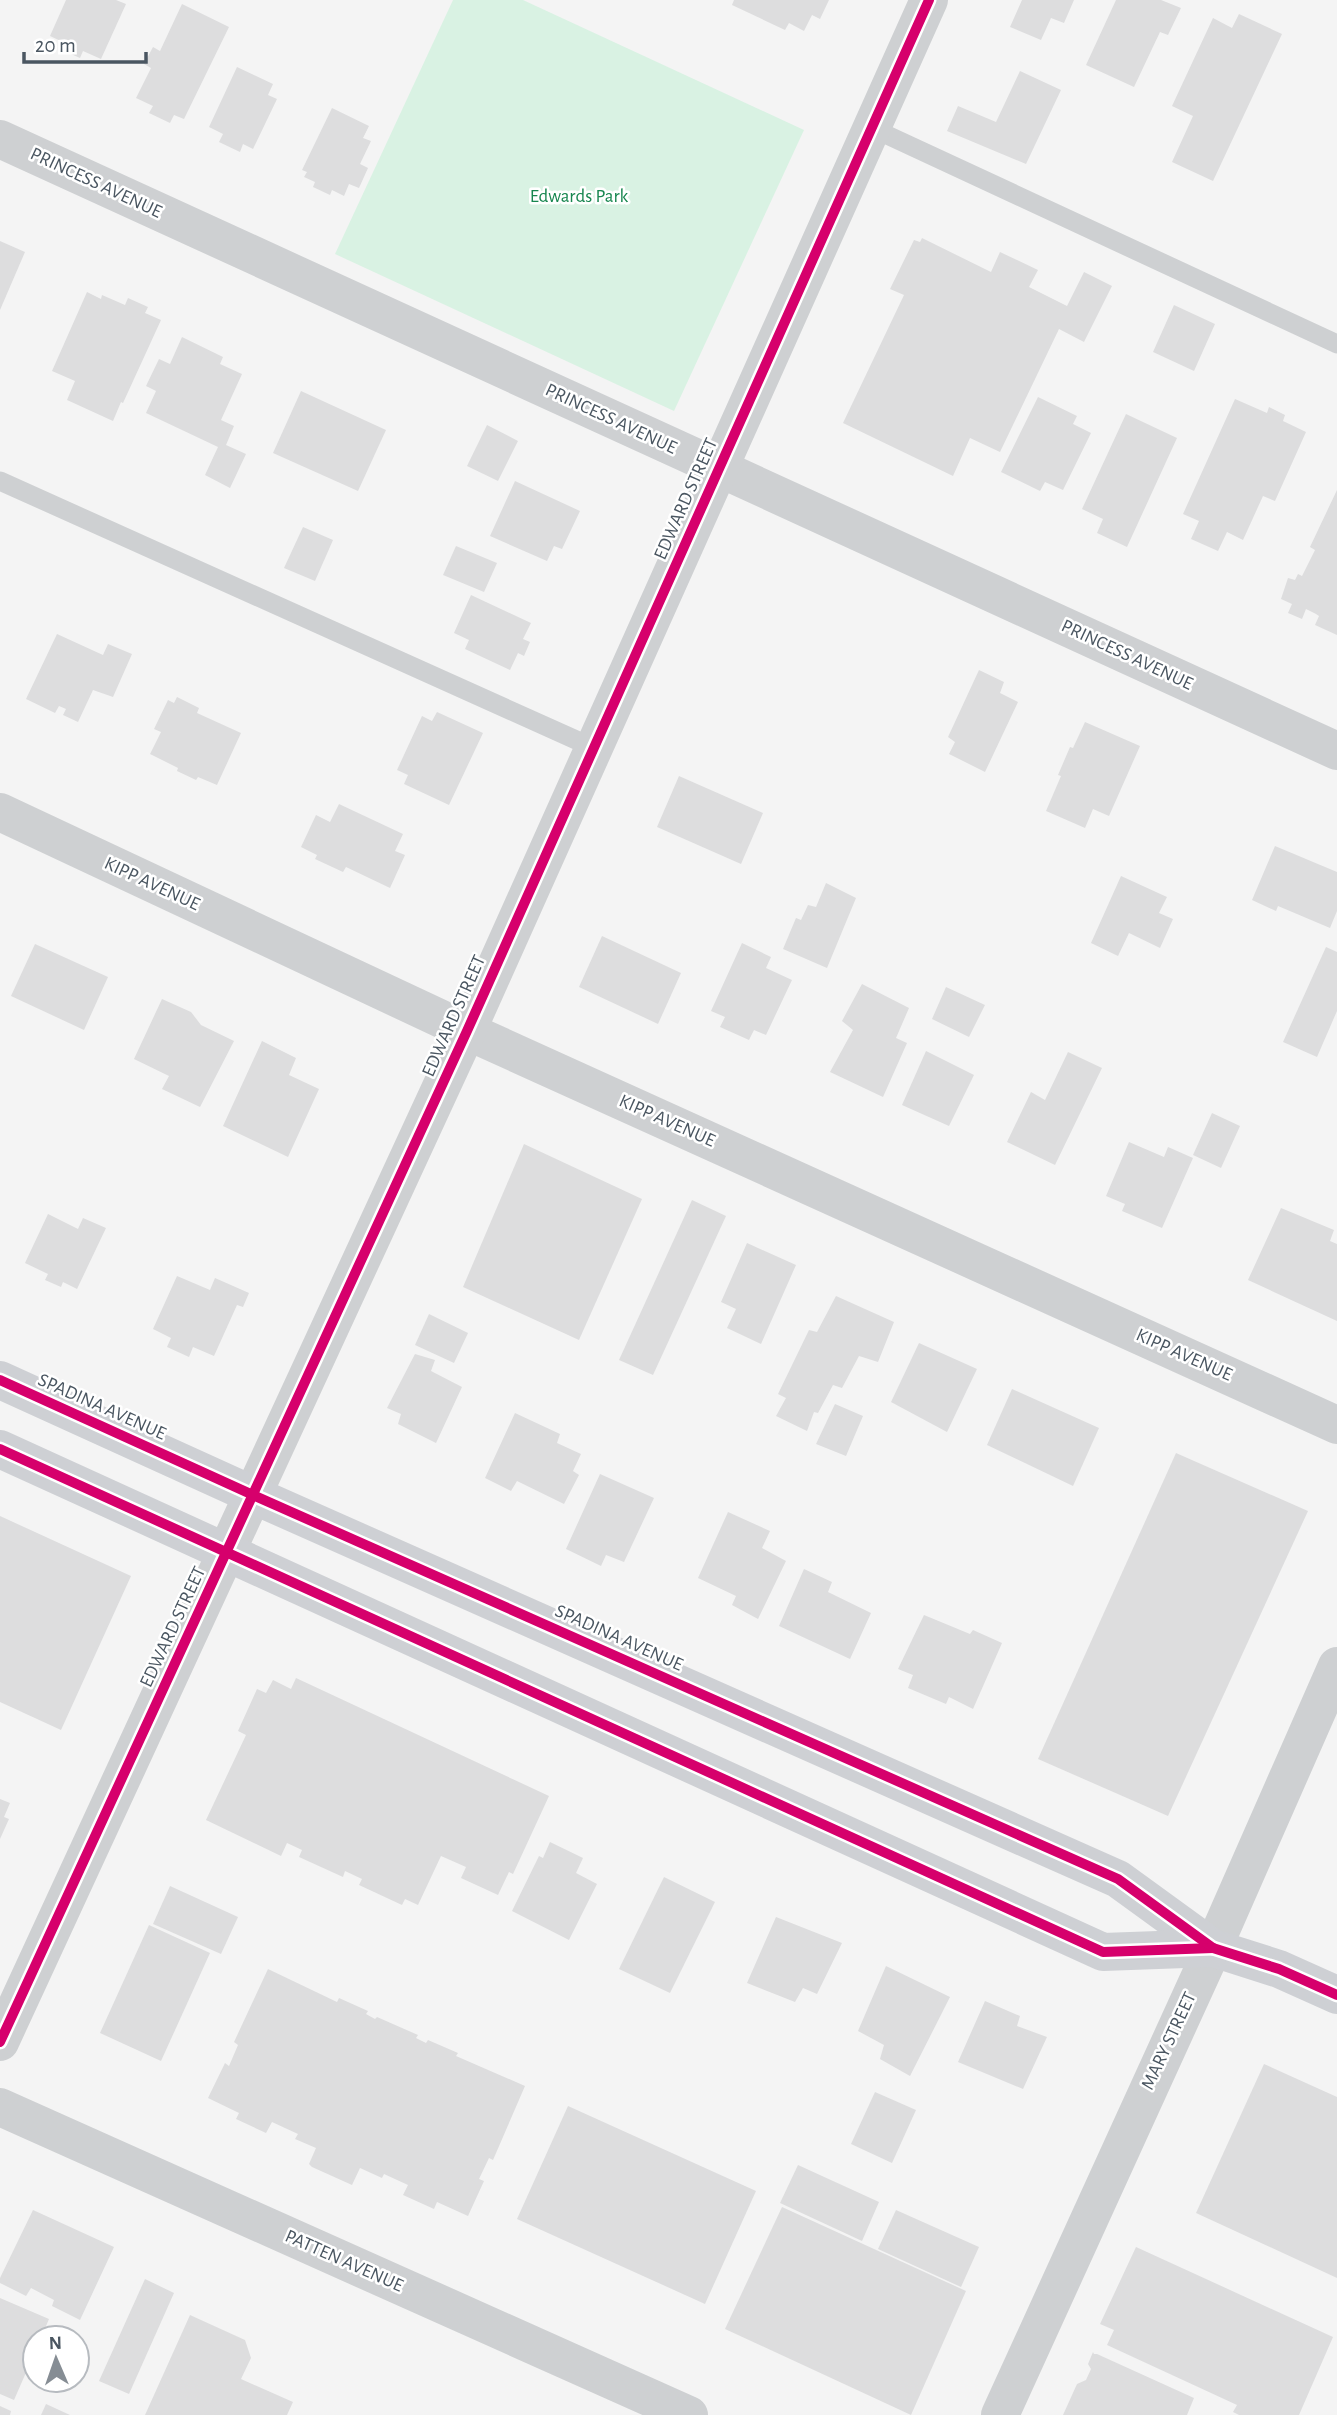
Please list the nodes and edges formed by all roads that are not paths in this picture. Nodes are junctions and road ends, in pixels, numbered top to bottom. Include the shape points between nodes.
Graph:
1 (929, 0) edge
2 (872, 128) junction
3 (0, 139) edge
4 (1337, 344) edge
5 (720, 468) junction
6 (0, 481) edge
7 (594, 748) junction
8 (1337, 751) edge
9 (0, 813) edge
10 (467, 1031) junction
11 (0, 1380) edge
12 (1337, 1424) edge
13 (0, 1449) edge
14 (253, 1495) junction
15 (226, 1552) junction
16 (1337, 1666) edge
17 (1213, 1948) junction
18 (1337, 1995) edge
19 (0, 2042) edge
20 (0, 2107) edge
21 (689, 2415) edge
22 (1000, 2415) edge

1 - 2 street, EDWARD STREET
2 - 4 lane
2 - 5 street, EDWARD STREET
3 - 5 street, PRINCESS AVENUE
5 - 7 street, EDWARD STREET
5 - 8 street, PRINCESS AVENUE
6 - 7 lane
7 - 10 street, EDWARD STREET
9 - 10 street, KIPP AVENUE
10 - 12 street, KIPP AVENUE
10 - 14 street, EDWARD STREET
11 - 14 street, SPADINA AVENUE
13 - 15 street, SPADINA AVENUE
14 - 15 street, EDWARD STREET
14 - 17 street, SPADINA AVENUE via 1118,1879
15 - 17 street, SPADINA AVENUE via 1103,1952
15 - 19 street, EDWARD STREET
16 - 17 street, MARY STREET
17 - 18 street, SPADINA AVENUE via 1279,1969
17 - 22 street, MARY STREET
20 - 21 street, PATTEN AVENUE

